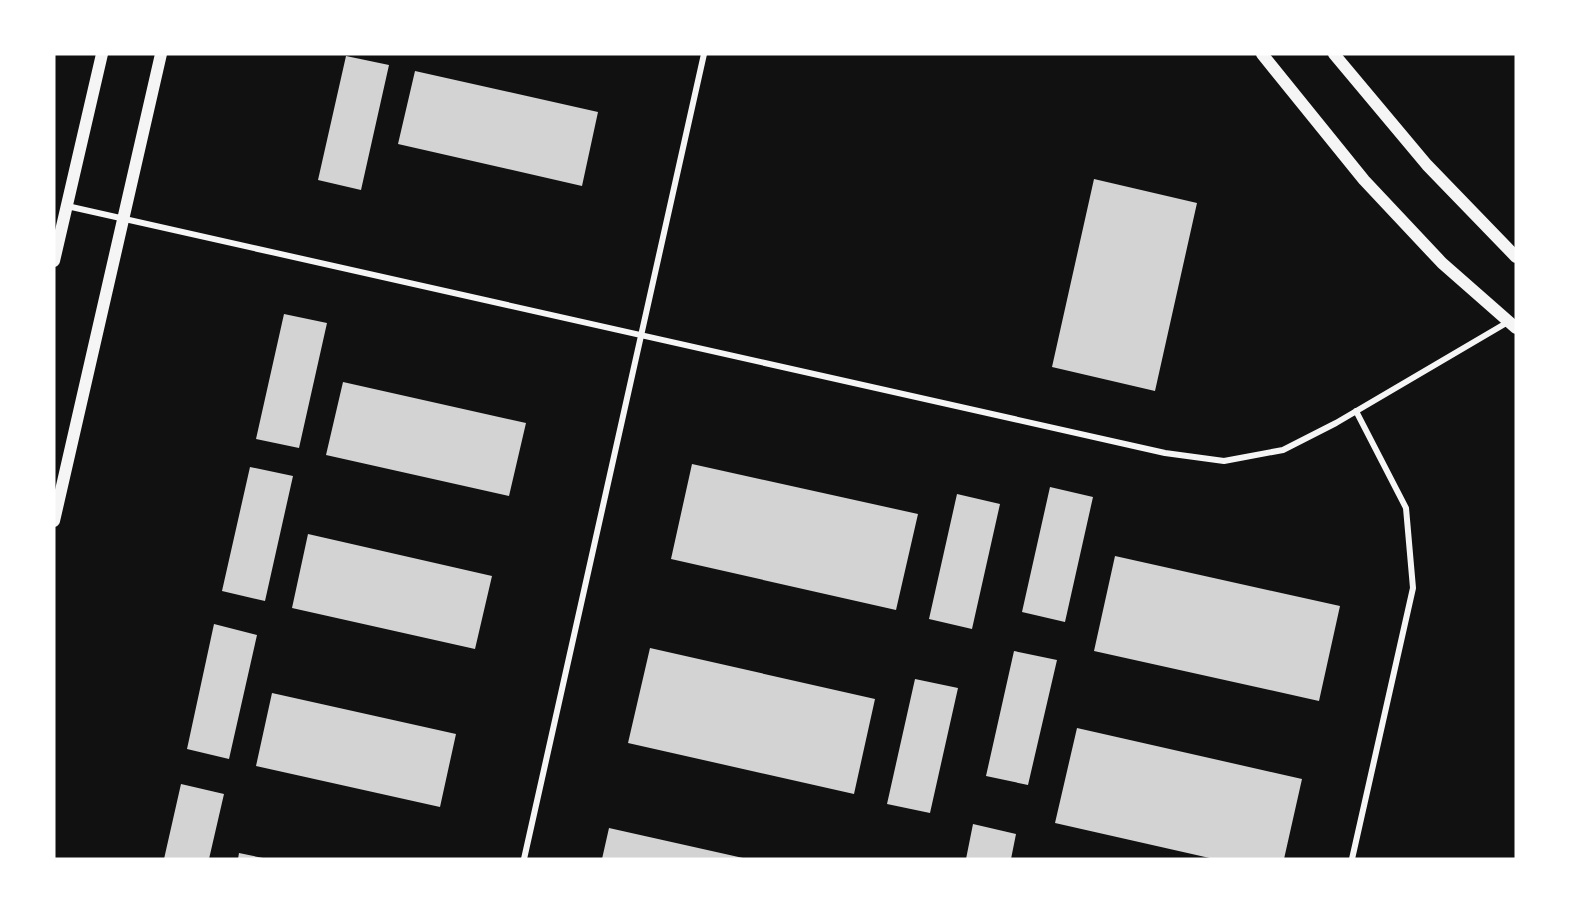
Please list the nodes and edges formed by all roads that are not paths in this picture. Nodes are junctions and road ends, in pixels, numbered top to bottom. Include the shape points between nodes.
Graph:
1 (102, 54) edge
2 (160, 54) edge
3 (704, 54) edge
4 (1262, 54) edge
5 (1334, 54) edge
6 (67, 206) junction
7 (123, 219) junction
8 (1516, 257) edge
9 (54, 261) edge
10 (1512, 325) edge
11 (641, 335) junction
12 (1356, 411) junction
13 (54, 521) edge
14 (524, 859) edge
15 (1352, 859) edge

1 - 6 main road
2 - 7 main road
3 - 11 street
4 - 10 main road via 1364,180 1442,262
5 - 8 main road via 1427,165
6 - 7 street
6 - 9 main road
7 - 11 street
7 - 13 main road
10 - 12 street
11 - 12 street via 1165,453 1224,461 1283,450
11 - 14 street
12 - 15 street via 1406,508 1413,588

